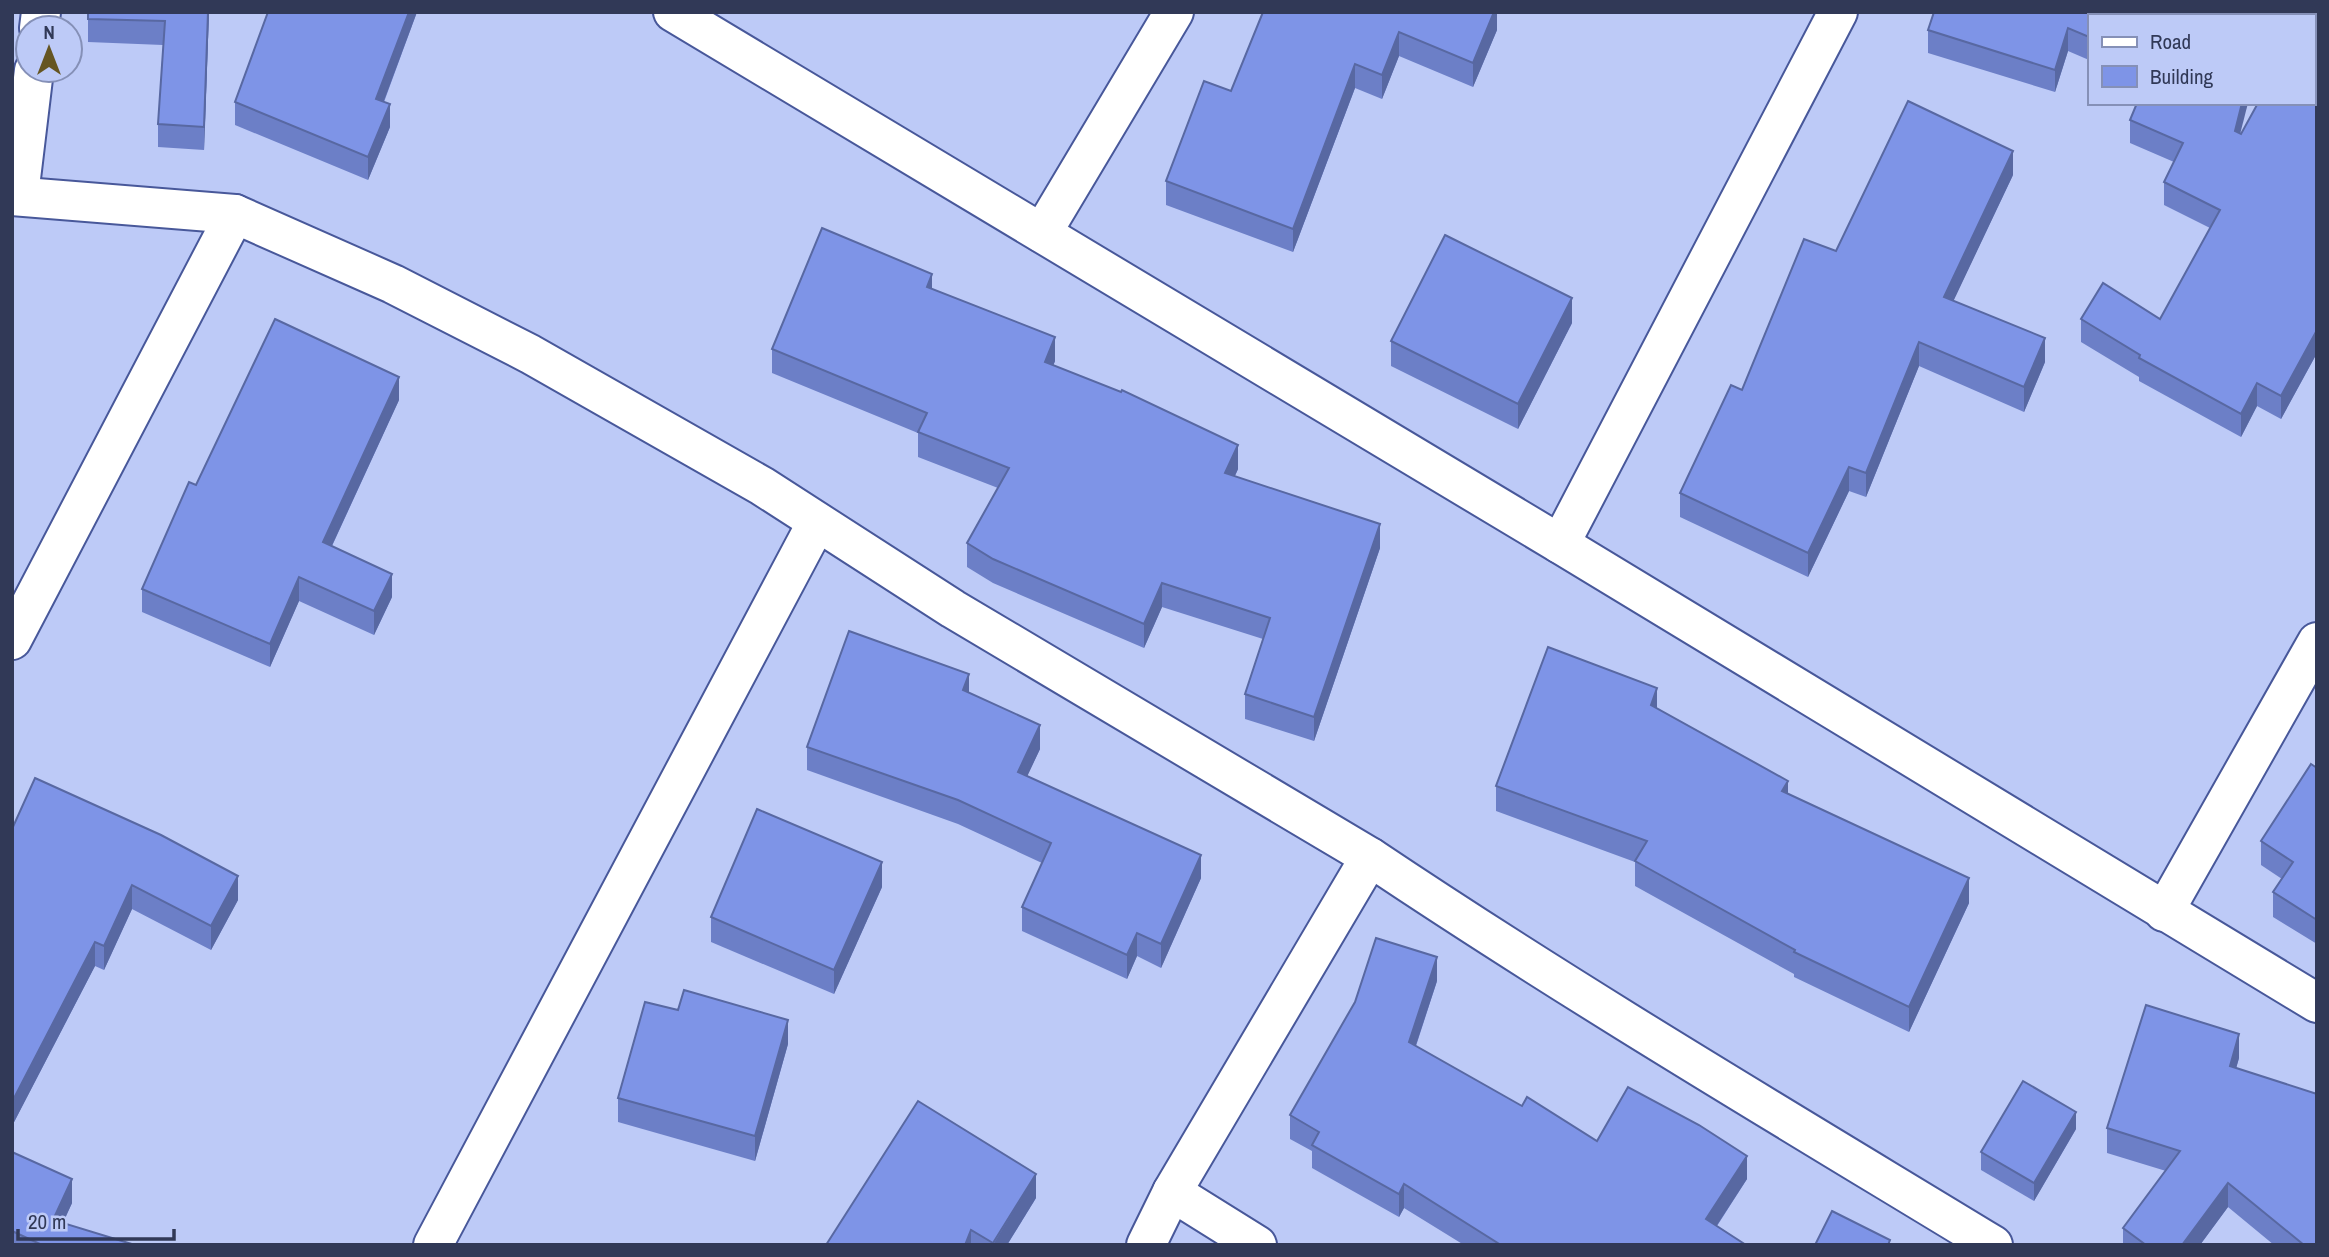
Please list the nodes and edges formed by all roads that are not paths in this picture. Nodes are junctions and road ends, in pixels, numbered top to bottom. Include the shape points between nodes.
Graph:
1 (673, 12) edge
2 (1174, 12) edge
3 (1838, 12) edge
4 (32, 84) edge
5 (15, 196) edge
6 (235, 214) junction
7 (1042, 233) junction
8 (817, 522) junction
9 (1560, 544) junction
10 (12, 640) edge
11 (2317, 642) edge
12 (1370, 857) junction
13 (2164, 912) junction
14 (2317, 1003) edge
15 (1172, 1192) junction
16 (433, 1245) edge
17 (1146, 1245) edge
18 (1257, 1245) edge
19 (1993, 1245) edge

1 - 7 street
2 - 7 street
3 - 9 street
4 - 5 street
5 - 6 street
6 - 8 street via 393,284 530,355
6 - 10 street
7 - 9 street
8 - 12 street via 953,609
8 - 16 street
9 - 13 street
11 - 13 street
12 - 15 street
12 - 19 street
13 - 14 street
15 - 17 street
15 - 18 street

